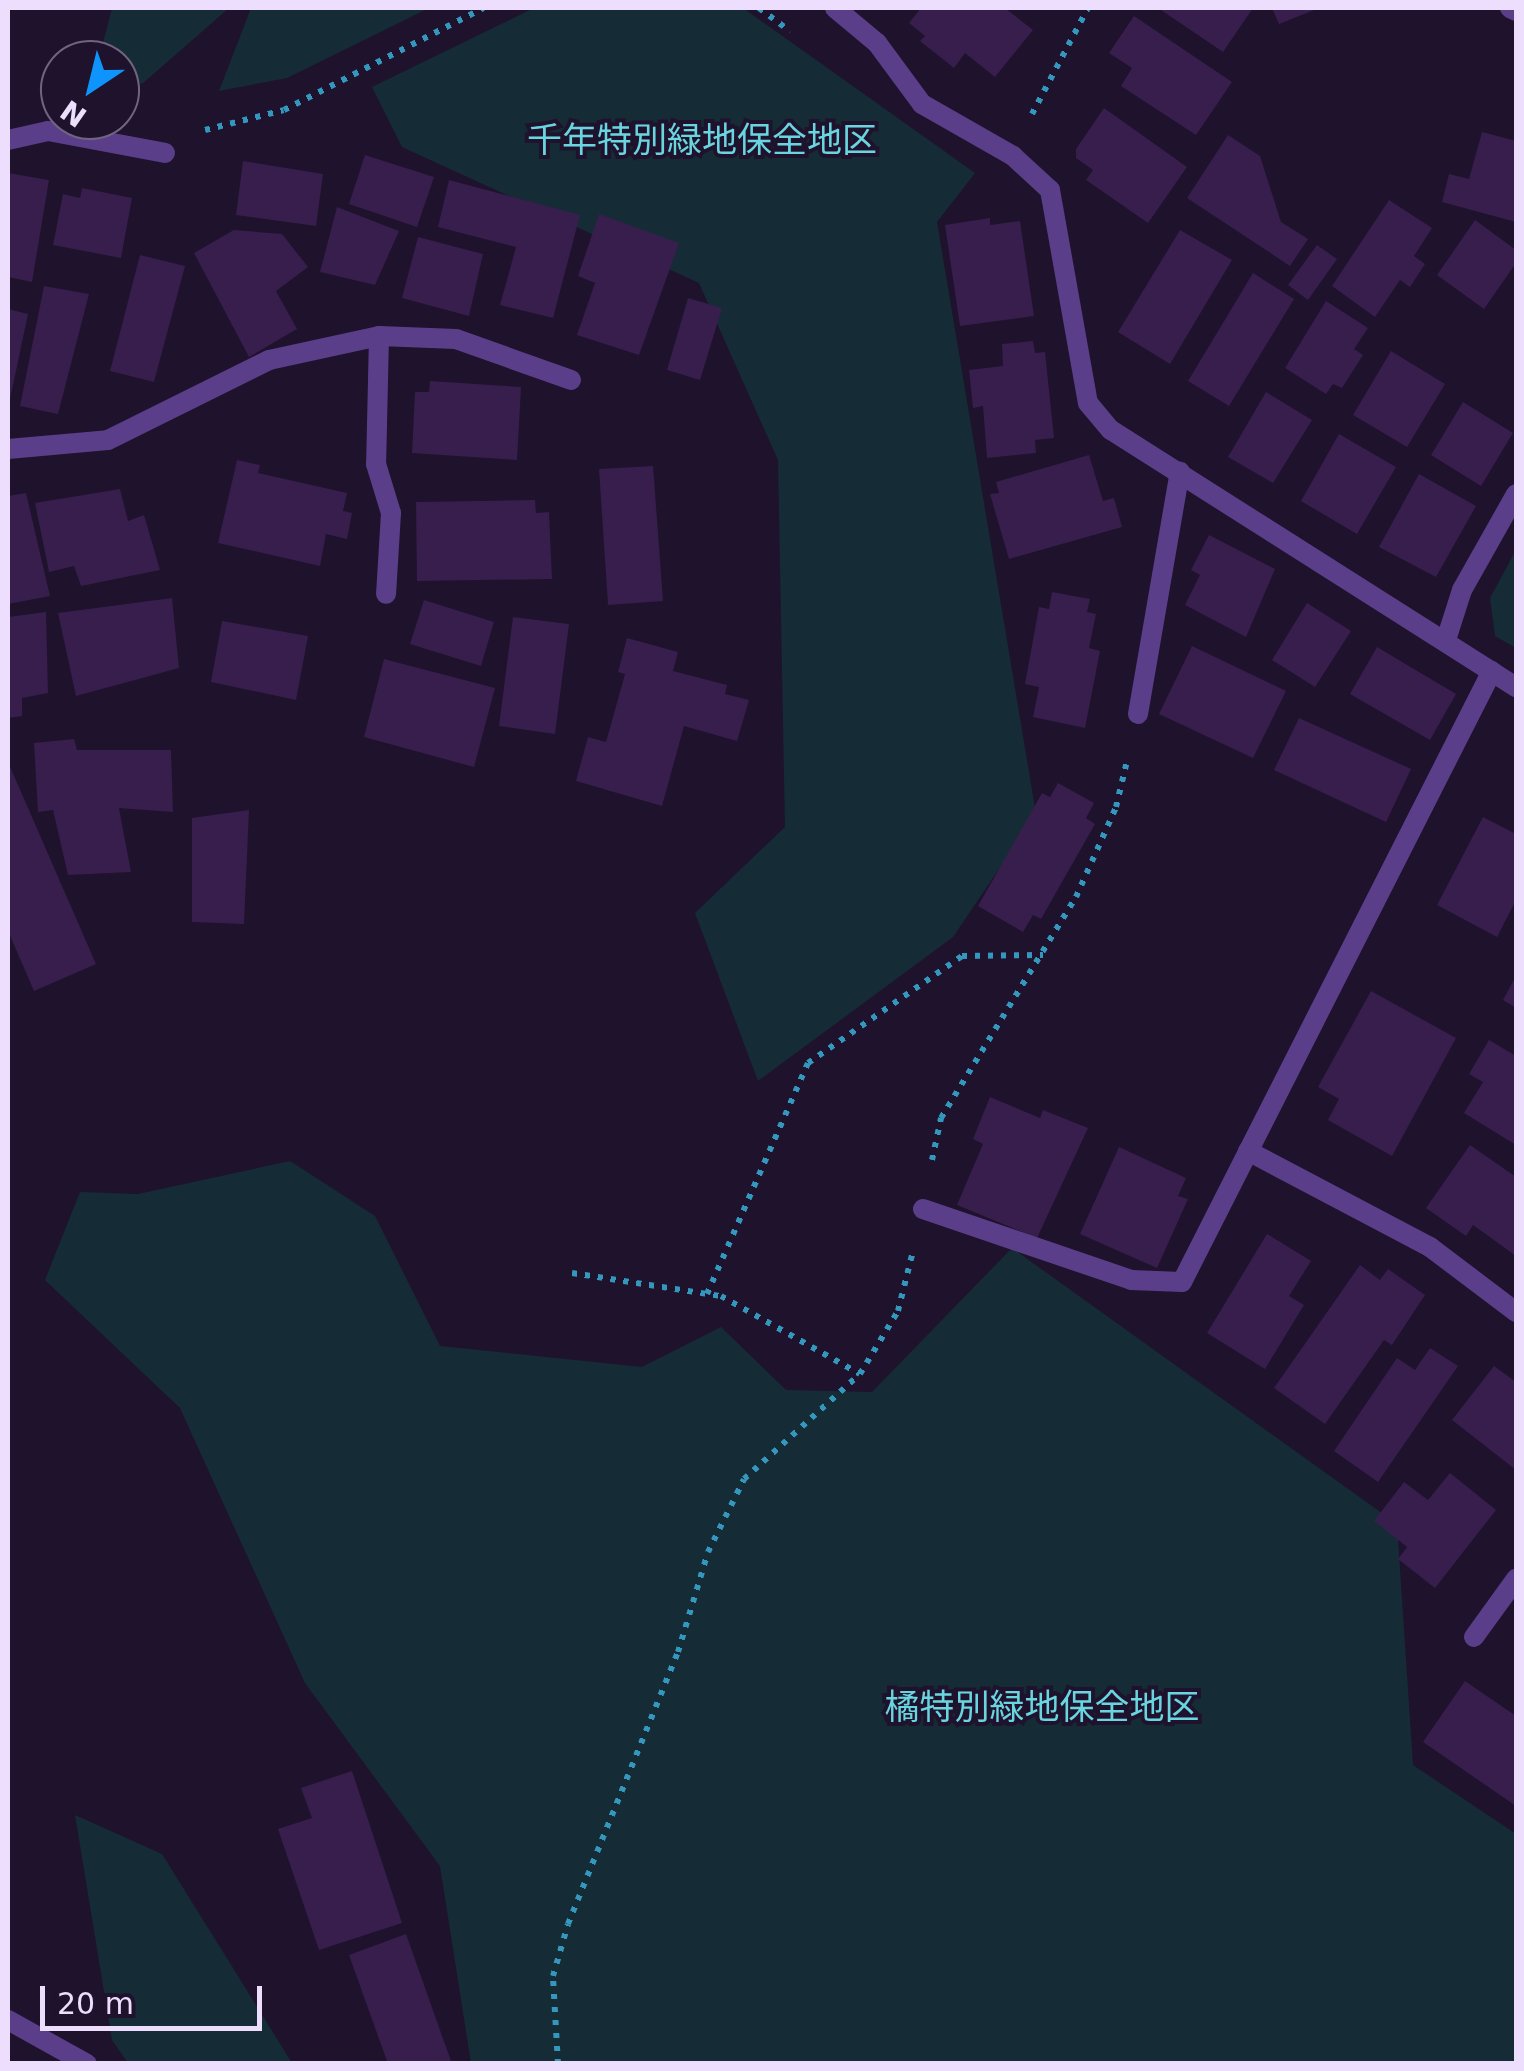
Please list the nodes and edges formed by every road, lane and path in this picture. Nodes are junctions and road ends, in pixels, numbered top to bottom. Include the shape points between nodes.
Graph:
1 (483, 8) edge
2 (835, 8) edge
3 (1088, 8) edge
4 (8, 140) edge
5 (165, 153) joint
6 (1013, 156) junction
7 (379, 336) junction
8 (571, 380) dead end
9 (8, 449) edge
10 (1180, 472) junction
11 (1516, 494) edge
12 (386, 594) dead end
13 (1446, 640) junction
14 (1492, 671) junction
15 (1516, 687) edge
16 (1138, 714) joint
17 (1044, 955) junction
18 (1248, 1151) junction
19 (922, 1210) junction
20 (572, 1273) dead end
21 (707, 1294) junction
22 (1516, 1312) edge
23 (860, 1374) junction
24 (1516, 1579) edge
25 (1474, 1638) dead end
26 (8, 2020) edge
27 (87, 2064) edge
28 (558, 2064) edge

1 - 5 path via 346,83 284,110 212,126
2 - 6 street via 877,43 922,104
3 - 6 path
4 - 5 street via 48,131
6 - 10 street via 1050,190 1088,403 1111,430
7 - 8 street via 456,339
7 - 9 street via 269,360 108,440
7 - 12 street via 376,464 391,513
10 - 13 street
10 - 16 street
11 - 13 street via 1462,590
13 - 14 street
14 - 15 street
14 - 18 street
16 - 17 path via 1116,807
17 - 19 path via 941,1118
17 - 21 path via 962,956 808,1062
18 - 19 street via 1182,1282 1132,1280
18 - 22 street via 1430,1247
19 - 23 path via 898,1311
20 - 21 path
21 - 23 path
23 - 28 path via 744,1479 708,1552 678,1652 568,1924 554,1976
24 - 25 street
26 - 27 street

